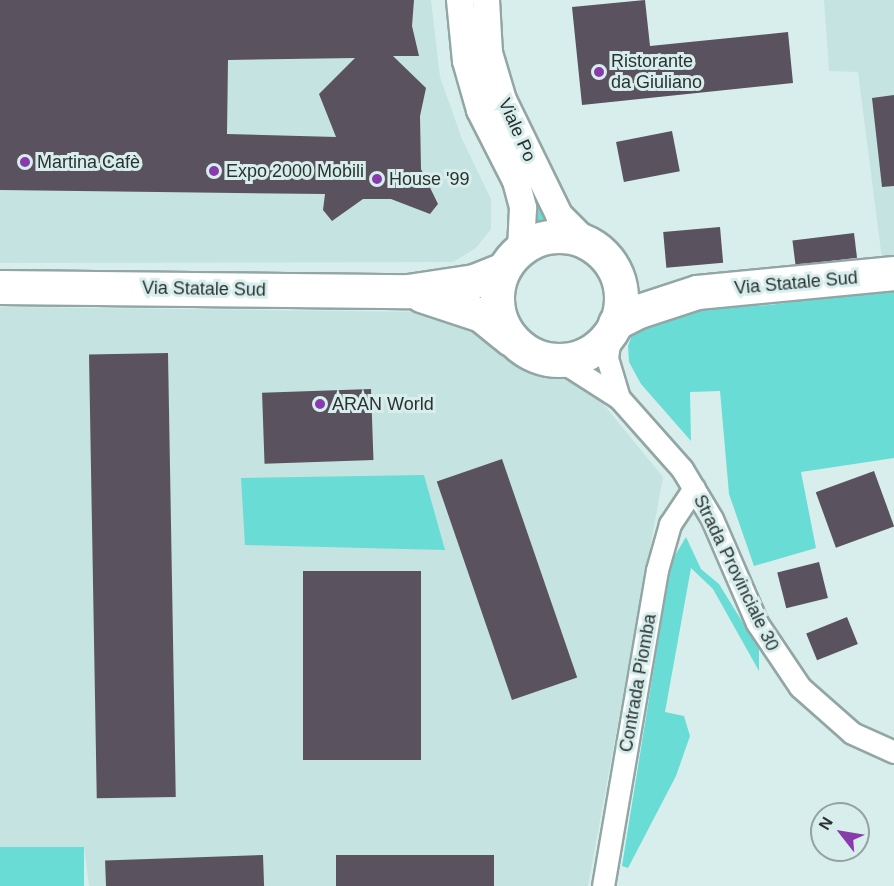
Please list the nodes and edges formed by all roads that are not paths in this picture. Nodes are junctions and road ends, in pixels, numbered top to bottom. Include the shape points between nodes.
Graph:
1 (460, 0) edge
2 (486, 0) edge
3 (600, 254) junction
4 (513, 259) junction
5 (894, 273) edge
6 (0, 287) edge
7 (408, 291) junction
8 (697, 292) junction
9 (613, 328) junction
10 (514, 342) junction
11 (561, 361) junction
12 (619, 398) junction
13 (694, 488) junction
14 (894, 752) edge
15 (603, 886) edge

1 - 4 street, Viale Po via 466,61 480,110 516,182 524,208
2 - 3 street, Viale Po via 489,53 503,100 559,215
3 - 4 main road via 554,237
3 - 8 main road via 656,286
3 - 9 main road via 621,293
4 - 7 main road via 474,281
4 - 10 main road via 499,284 499,315
5 - 8 main road, Via Statale Sud
6 - 7 main road, Via Statale Sud
7 - 10 main road via 463,306 481,315
8 - 9 main road via 639,311
9 - 11 main road via 590,352
9 - 12 street, Strada Provinciale 30 via 607,358
10 - 11 main road via 528,352
11 - 12 street, Strada Provinciale 30
12 - 13 street, Strada Provinciale 30
13 - 14 street, Strada Provinciale 30 via 712,519 757,623 783,665 835,721
13 - 15 street, Contrada Piomba via 670,524 657,570

